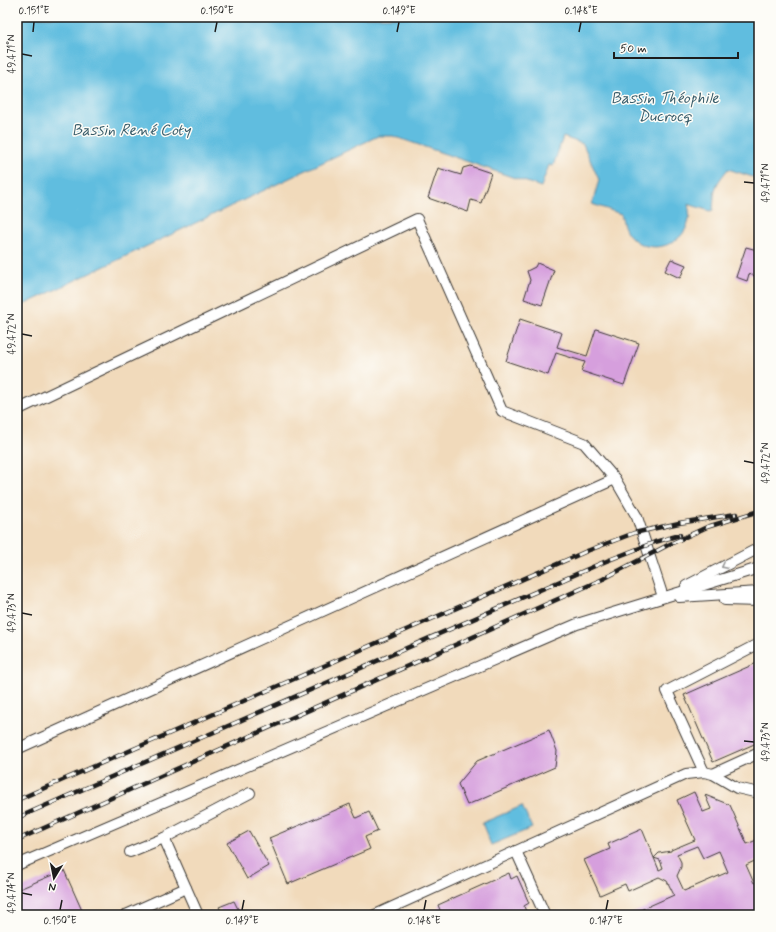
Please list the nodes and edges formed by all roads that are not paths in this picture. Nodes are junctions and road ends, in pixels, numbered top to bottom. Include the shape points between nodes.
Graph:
1 (17, 410) edge
2 (615, 479) junction
3 (759, 548) edge
4 (759, 568) edge
5 (759, 592) edge
6 (663, 597) junction
7 (759, 601) edge
8 (759, 646) edge
9 (17, 749) edge
10 (759, 753) edge
11 (708, 773) junction
12 (250, 793) dead end
13 (759, 794) edge
14 (164, 838) junction
15 (516, 851) junction
16 (130, 852) dead end
17 (17, 865) edge
18 (186, 888) junction
19 (126, 915) edge
20 (198, 915) edge
21 (376, 915) edge
22 (545, 915) edge

1 - 2 lane via 417,219 502,411 584,443
2 - 6 lane via 637,517
2 - 9 lane
3 -> 6 lane
4 - 6 lane
5 - 6 lane
6 - 7 lane
6 - 17 lane via 577,624
8 - 11 lane via 756,645 667,692
10 - 11 lane
11 - 13 lane via 736,788
11 - 15 lane via 686,774
12 - 14 lane
14 - 16 lane
14 - 18 lane
15 - 21 lane
15 - 22 lane
18 - 19 lane
18 - 20 lane

